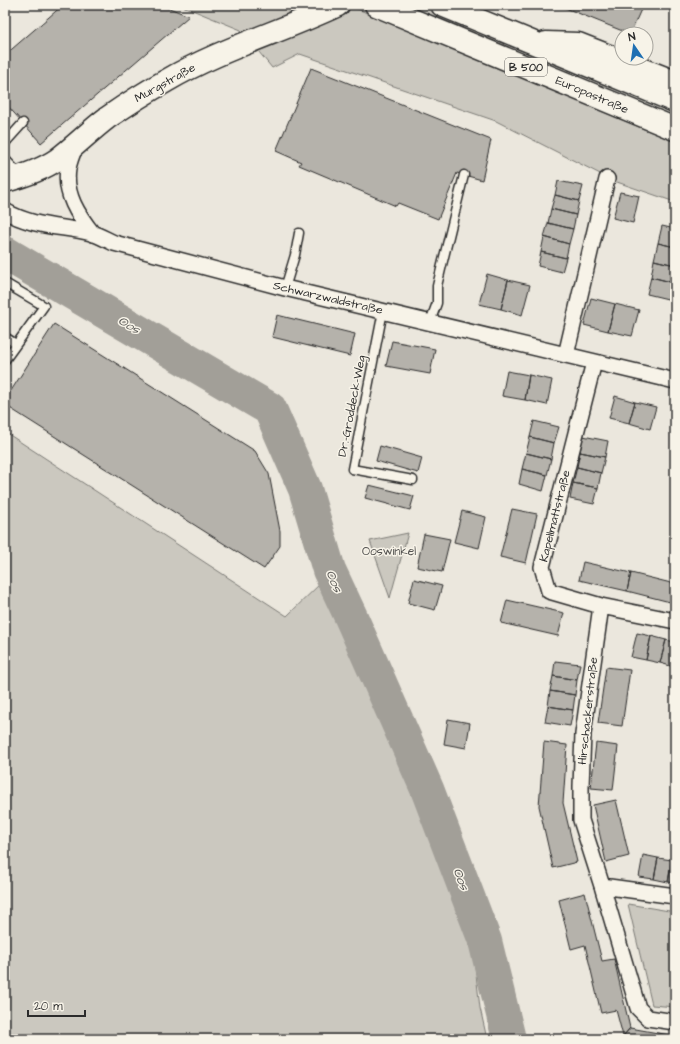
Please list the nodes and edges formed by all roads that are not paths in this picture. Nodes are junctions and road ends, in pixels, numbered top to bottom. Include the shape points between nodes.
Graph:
1 (338, 5) edge
2 (376, 5) edge
3 (442, 5) edge
4 (531, 42) junction
5 (675, 82) edge
6 (675, 101) edge
7 (23, 124) dead end
8 (675, 129) edge
9 (5, 143) edge
10 (76, 145) junction
11 (5, 160) edge
12 (464, 175) dead end
13 (13, 179) edge
14 (607, 179) dead end
15 (5, 211) edge
16 (299, 233) dead end
17 (93, 234) junction
18 (5, 283) edge
19 (285, 288) junction
20 (383, 311) junction
21 (430, 322) junction
22 (5, 337) edge
23 (16, 344) junction
24 (566, 355) junction
25 (5, 360) edge
26 (594, 362) junction
27 (675, 381) edge
28 (413, 480) dead end
29 (601, 606) junction
30 (675, 621) edge
31 (602, 886) junction
32 (675, 896) edge
33 (675, 1022) edge

1 - 10 main road, Murgstraße via 230,49 184,71 107,119
2 - 8 main road, Europastraße / B 500
3 - 4 main road, B 500
4 - 5 main road via 578,44
4 - 6 main road, B 500
7 - 9 lane
10 - 13 main road, Murgstraße via 41,168
10 - 17 street, Schwarzwaldstraße via 68,169 71,197 78,215
11 - 13 lane
12 - 21 lane via 437,286 437,303
14 - 24 street
15 - 17 street, Schwarzwaldstraße via 16,218 36,224
16 - 19 lane
17 - 19 street, Schwarzwaldstraße via 114,243
18 - 23 lane via 44,306
19 - 20 street, Schwarzwaldstraße
20 - 21 street, Schwarzwaldstraße
20 - 28 lane, Dr.-Groddeck-Weg via 352,469
21 - 24 street, Schwarzwaldstraße
22 - 23 lane
23 - 25 lane
24 - 26 street, Schwarzwaldstraße
26 - 27 street, Schwarzwaldstraße
26 - 29 street, Kapellmattstraße via 542,567 549,591
29 - 30 street, Kapellmattstraße
29 - 31 street, Hirschackerstraße via 583,734 581,820
31 - 32 street
31 - 33 street, Hirschackerstraße via 638,1008 648,1018

